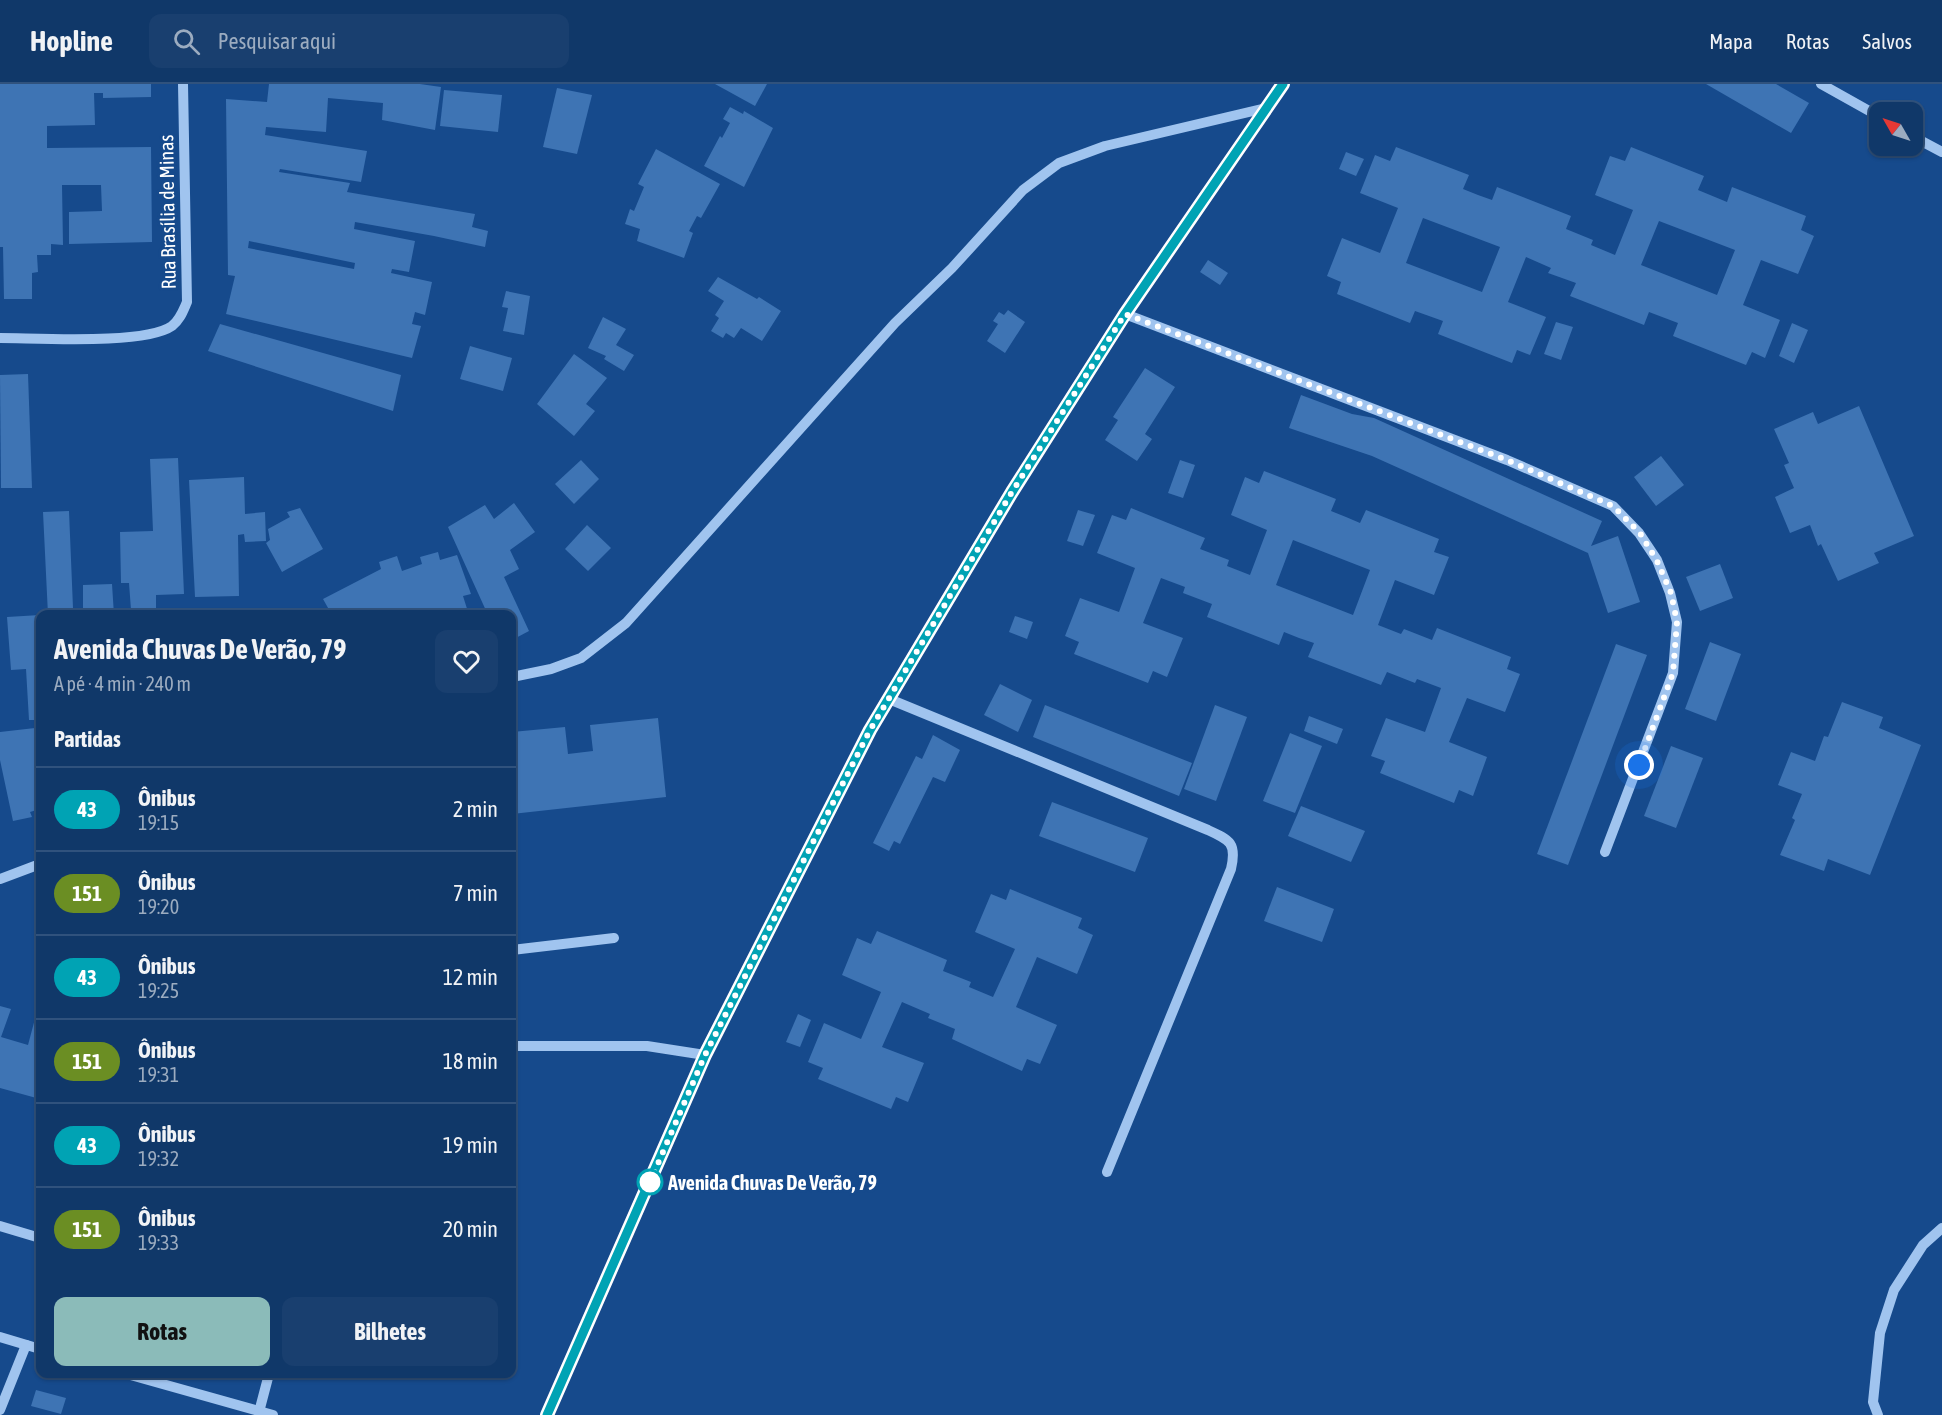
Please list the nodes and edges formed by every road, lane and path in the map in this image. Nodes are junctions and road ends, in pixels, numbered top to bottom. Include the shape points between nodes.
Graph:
1 (183, 84) edge
2 (1283, 84) edge
3 (1821, 84) edge
4 (1266, 108) junction
5 (1869, 111) edge
6 (1923, 142) edge
7 (1942, 152) edge
8 (1125, 314) junction
9 (0, 338) edge
10 (516, 676) edge
11 (889, 699) junction
12 (1605, 852) dead end
13 (36, 866) edge
14 (0, 879) edge
15 (614, 938) dead end
16 (516, 950) edge
17 (516, 1046) edge
18 (705, 1055) junction
19 (1107, 1172) dead end
20 (0, 1226) edge
21 (1942, 1228) edge
22 (36, 1237) edge
23 (0, 1337) edge
24 (26, 1345) junction
25 (36, 1348) edge
26 (140, 1378) edge
27 (268, 1378) edge
28 (0, 1410) edge
29 (260, 1414) edge
30 (273, 1415) edge
31 (547, 1415) edge
32 (1878, 1415) edge

1 - 9 street, Rua Brasília de Minas via 187,302 181,315 159,333 129,338
2 - 4 street
3 - 5 street
4 - 8 street
4 - 10 street via 1105,146 1059,163 1023,190 895,323 626,623 581,658
6 - 7 street
8 - 11 street via 1012,492
8 - 12 street via 1507,460 1613,506 1640,533 1671,593 1677,622 1673,673
11 - 18 street
11 - 19 street via 1208,830 1232,845 1235,854 1231,869
13 - 14 street
15 - 16 street
17 - 18 street via 647,1046
18 - 31 street
20 - 22 street
21 - 32 street via 1923,1245 1894,1290 1880,1333 1873,1402
23 - 24 street
24 - 25 street
24 - 28 street
26 - 29 street
27 - 29 street
29 - 30 street

